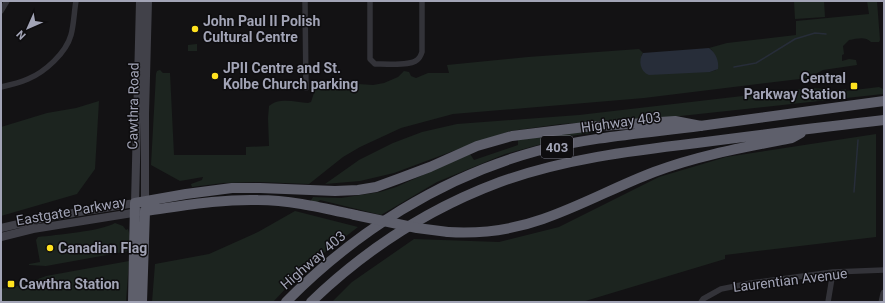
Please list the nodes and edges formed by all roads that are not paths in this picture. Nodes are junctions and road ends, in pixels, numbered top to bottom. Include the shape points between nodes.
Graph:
1 (7, 1) edge
2 (76, 1) edge
3 (140, 1) edge
4 (148, 1) edge
5 (305, 1) edge
6 (370, 1) edge
7 (422, 1) edge
8 (1, 11) edge
9 (1, 87) edge
10 (306, 88) dead end
11 (884, 101) edge
12 (884, 120) edge
13 (701, 126) junction
14 (809, 129) junction
15 (140, 207) junction
16 (1, 228) edge
17 (1, 237) edge
18 (138, 264) junction
19 (884, 270) edge
20 (833, 272) junction
21 (884, 293) edge
22 (133, 302) edge
23 (142, 302) edge
24 (286, 302) edge
25 (311, 302) edge
26 (701, 302) edge
27 (828, 302) edge
28 (882, 302) edge

1 - 8 street
2 - 9 street via 71,34 61,54 30,79
3 - 15 main road, Cawthra Road
4 - 15 main road, Cawthra Road
5 - 10 street
6 - 7 street via 370,59 374,64 414,62 420,58
11 - 13 highway, Highway 403 / 403
12 - 14 highway, 403
13 - 15 highway via 675,121 585,127 512,136 477,146 376,187 313,191 232,188 186,194
13 - 24 highway, Highway 403 / 403 via 560,146 513,159 470,175 422,198 370,231 329,262
14 - 15 highway, bridge via 792,138 714,154 655,172 535,222 486,232 448,232 417,228 300,204 259,200
14 - 25 highway, 403 via 616,153 558,164 506,180 452,203 409,226 357,262
15 - 16 main road, Eastgate Parkway via 49,217
15 - 17 main road, Eastgate Parkway
15 - 18 highway
18 - 22 highway
18 - 23 highway
19 - 20 street, Laurentian Avenue
20 - 26 street, Laurentian Avenue via 721,289
20 - 27 street
21 - 28 street

